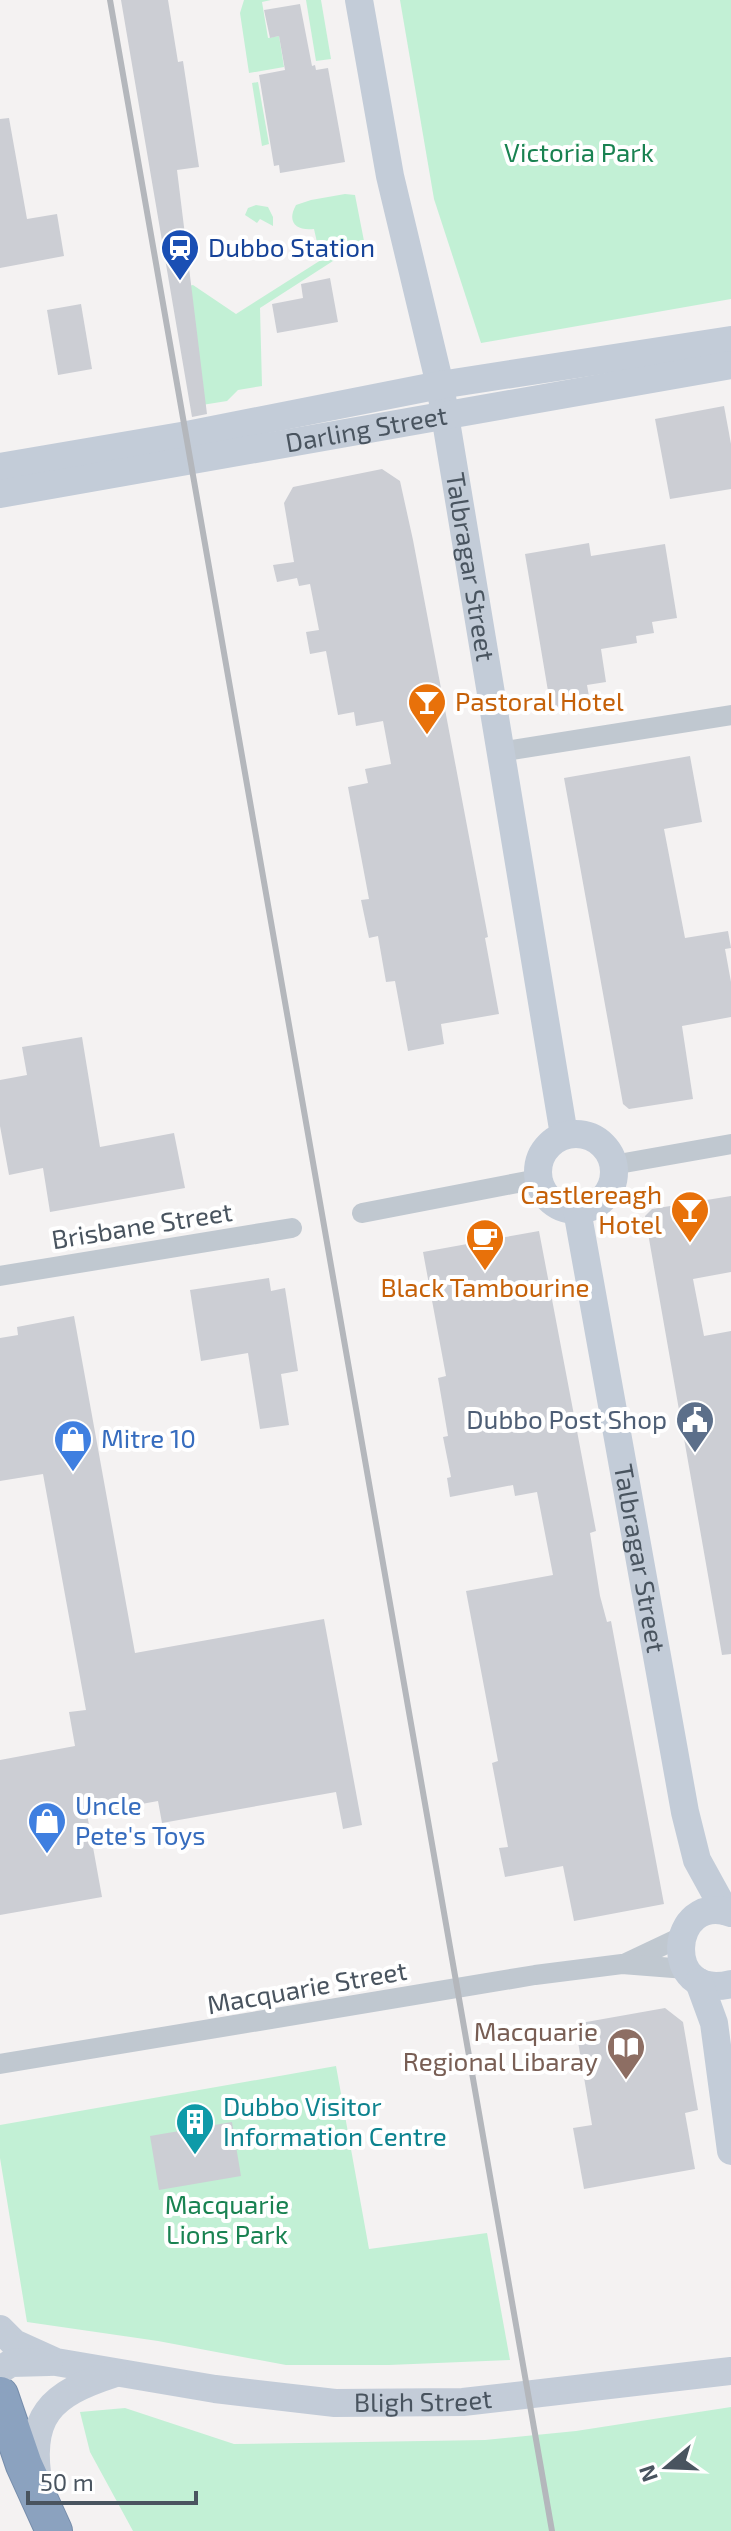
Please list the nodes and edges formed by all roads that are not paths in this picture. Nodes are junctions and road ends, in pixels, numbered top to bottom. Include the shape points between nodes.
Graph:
1 (359, 0) edge
2 (731, 340) edge
3 (731, 365) edge
4 (440, 385) junction
5 (444, 415) junction
6 (0, 467) edge
7 (0, 494) edge
8 (731, 715) edge
9 (500, 752) junction
10 (564, 1135) junction
11 (731, 1144) edge
12 (613, 1165) junction
13 (538, 1179) junction
14 (577, 1210) junction
15 (362, 1213) dead end
16 (292, 1228) dead end
17 (0, 1276) edge
18 (697, 1860) junction
19 (728, 1912) edge
20 (688, 1928) junction
21 (622, 1964) junction
22 (692, 1975) junction
23 (731, 1984) edge
24 (0, 2064) edge
25 (731, 2151) edge
26 (0, 2329) edge
27 (56, 2362) junction
28 (0, 2370) edge
29 (731, 2371) edge
30 (114, 2374) junction
31 (0, 2395) edge
32 (50, 2524) edge

1 - 4 street, Talbragar Street via 390,176
2 - 4 street, Darling Street
3 - 5 street, Darling Street
4 - 5 street, Talbragar Street
4 - 6 street, Darling Street
5 - 7 street, Darling Street
5 - 9 street, Talbragar Street
8 - 9 street
9 - 10 street, Talbragar Street
10 - 12 street via 595,1139
10 - 13 street via 543,1152
11 - 12 street
12 - 14 street via 613,1178 601,1201
13 - 14 street via 548,1198
13 - 15 street
14 - 18 street, Talbragar Street
16 - 17 street, Brisbane Street
18 - 19 street, Talbragar Street
18 - 20 street, Talbragar Street
19 - 20 street via 704,1913
20 - 21 street, Macquarie Street
20 - 22 street, Talbragar Street via 681,1959
21 - 22 street, Macquarie Street
21 - 24 street, Macquarie Street
22 - 23 street via 719,1986
22 - 25 street via 714,2023
26 - 27 street, Bligh Street via 22,2348
27 - 28 street, Bligh Street via 11,2363
27 - 30 street, Bligh Street
29 - 30 street, Bligh Street via 463,2402 397,2403 282,2398
30 - 32 street, Bligh Street via 65,2393 44,2417 36,2469
31 - 32 highway

